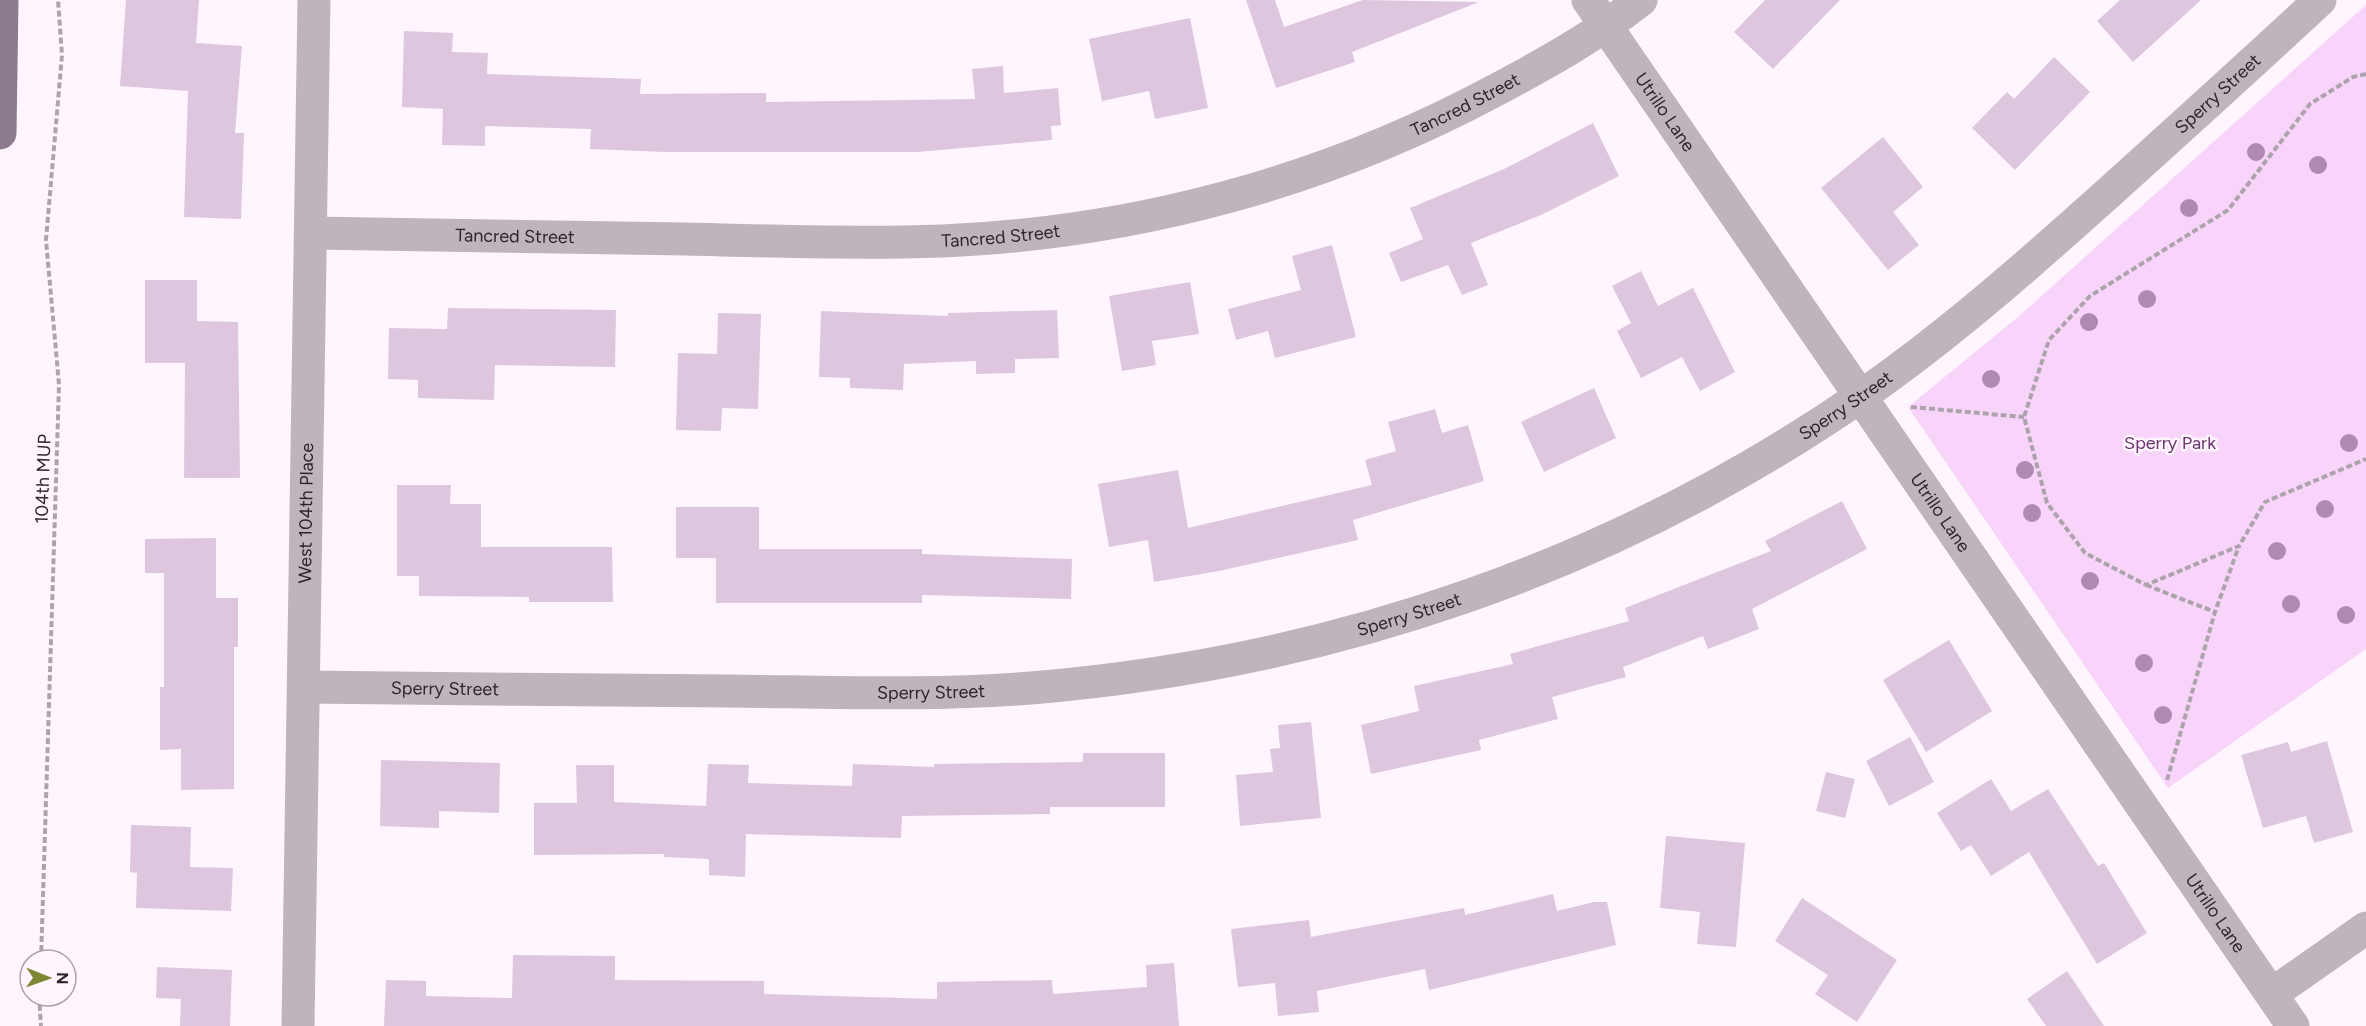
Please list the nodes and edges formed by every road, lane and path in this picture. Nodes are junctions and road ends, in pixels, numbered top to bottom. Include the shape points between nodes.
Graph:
1 (2, 0) edge
2 (58, 0) edge
3 (314, 0) edge
4 (1588, 0) edge
5 (1641, 0) edge
6 (2320, 0) edge
7 (1606, 27) junction
8 (2366, 74) edge
9 (0, 133) edge
10 (311, 233) junction
11 (1861, 396) junction
12 (1918, 417) dead end
13 (2024, 417) junction
14 (2366, 459) edge
15 (2240, 546) junction
16 (2146, 585) junction
17 (2215, 612) junction
18 (305, 687) junction
19 (2161, 769) dead end
20 (2366, 928) edge
21 (40, 948) edge
22 (2272, 994) junction
23 (40, 1008) edge
24 (41, 1026) edge
25 (298, 1026) edge
26 (2293, 1026) edge

1 - 9 main road
2 - 21 path, 104th MUP via 62,56 46,240 59,385
3 - 10 street, West 104th Place
4 - 7 street, Utrillo Lane
5 - 7 street, Tancred Street
6 - 11 street, Sperry Street via 2031,262 1944,336
7 - 10 street, Tancred Street via 1431,125 1372,150 1300,177 1204,204 1117,222 944,241
7 - 11 street, Utrillo Lane
8 - 13 path via 2353,77 2310,104 2228,210 2090,296 2049,340
10 - 18 street, West 104th Place
11 - 18 street, Sperry Street via 1714,489 1520,579 1364,630 1237,659 1108,680 1026,688 872,693
11 - 22 street, Utrillo Lane
12 - 13 path via 1911,407
13 - 16 path via 2047,503 2085,553
14 - 15 path via 2265,502
15 - 16 path
15 - 17 path
16 - 17 path
17 - 19 path via 2168,778
18 - 25 street, West 104th Place
20 - 22 street
22 - 26 street, Utrillo Lane
23 - 24 path

